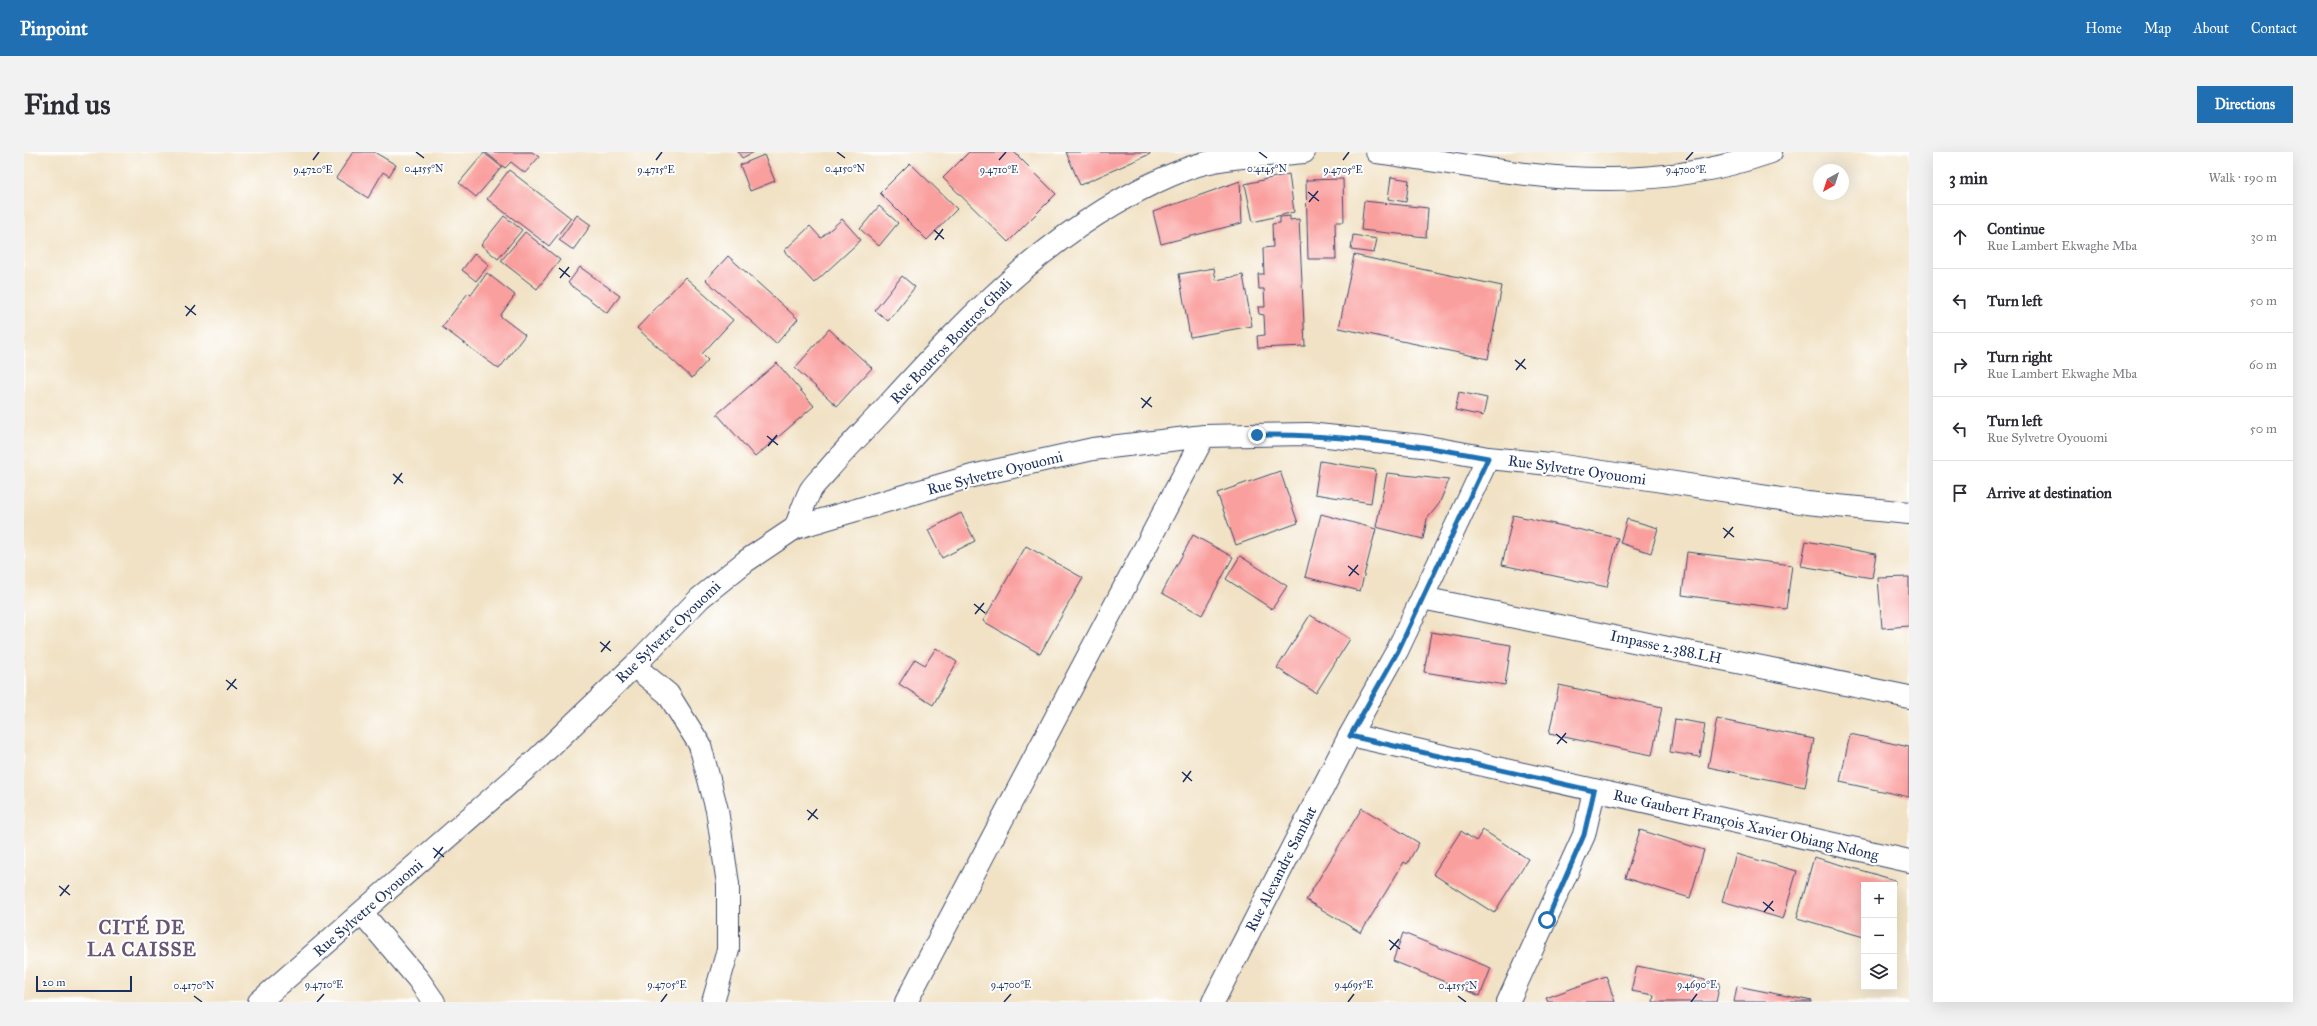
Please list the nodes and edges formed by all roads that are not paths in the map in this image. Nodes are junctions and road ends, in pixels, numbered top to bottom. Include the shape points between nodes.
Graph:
1 (1304, 152) edge
2 (1376, 152) edge
3 (1771, 152) edge
4 (1204, 436) junction
5 (1488, 458) junction
6 (1909, 513) edge
7 (795, 528) junction
8 (1422, 598) junction
9 (634, 666) junction
10 (1909, 698) edge
11 (1350, 736) junction
12 (1594, 791) junction
13 (1909, 861) edge
14 (362, 913) junction
15 (260, 1002) edge
16 (434, 1002) edge
17 (713, 1002) edge
18 (906, 1002) edge
19 (1213, 1002) edge
20 (1508, 1002) edge

1 - 7 street, Rue Boutros Boutros Ghali via 1226,159 1188,168 1142,188 1063,236 1025,266 968,319 840,454 811,490
2 - 3 street via 1517,172 1608,179 1707,169
4 - 5 street, Rue Sylvetre Oyouomi via 1316,435 1422,446
4 - 7 street, Rue Sylvetre Oyouomi via 1093,449 1030,462
4 - 18 street
5 - 6 street, Rue Sylvetre Oyouomi via 1550,464 1807,502
5 - 8 street, Rue Alexandre Sambat
7 - 9 street, Rue Sylvetre Oyouomi via 746,561 700,598
8 - 10 street, Impasse 2.388.LH
8 - 11 street, Rue Alexandre Sambat via 1398,651
9 - 14 street, Rue Sylvetre Oyouomi via 537,759
9 - 17 street via 668,694 700,744 717,810 728,884 728,950
11 - 12 street, Rue Gaubert François Xavier Obiang Ndong
11 - 19 street, Rue Alexandre Sambat
12 - 13 street, Rue Gaubert François Xavier Obiang Ndong
12 - 20 street via 1584,835
14 - 15 street, Rue Sylvetre Oyouomi
14 - 16 street via 418,979

